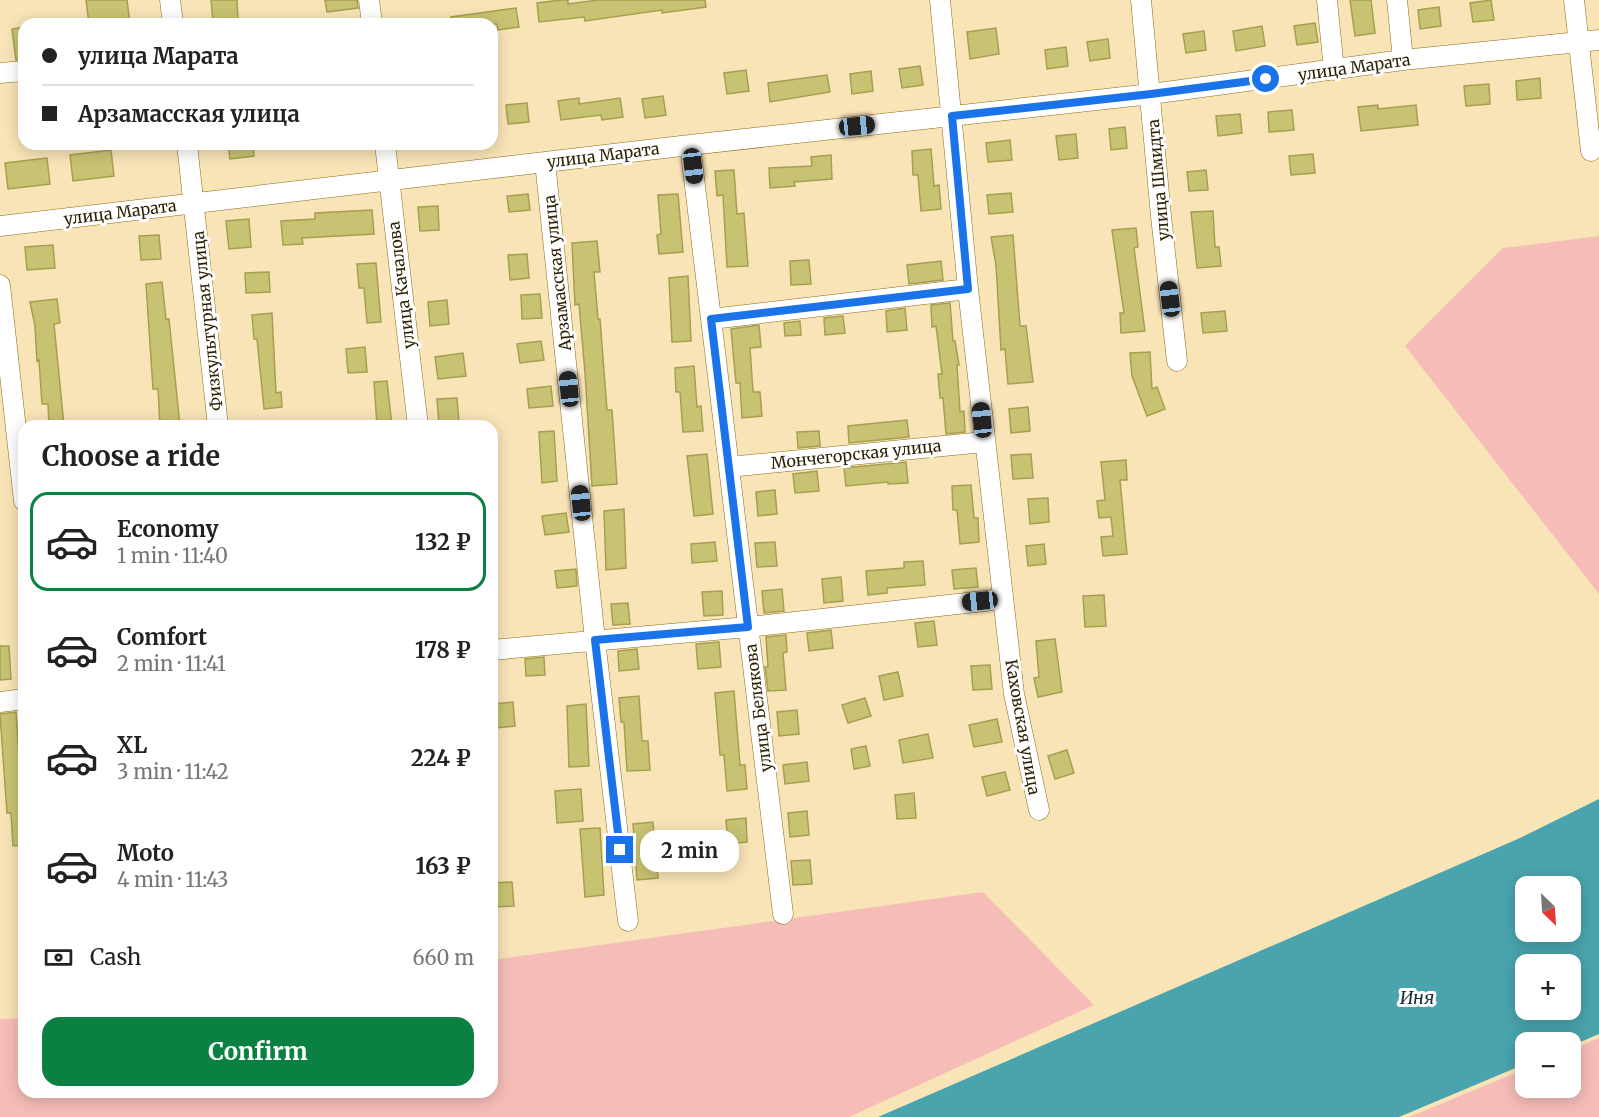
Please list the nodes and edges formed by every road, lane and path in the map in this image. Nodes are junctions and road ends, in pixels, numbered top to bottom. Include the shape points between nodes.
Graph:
1 (170, 0) edge
2 (369, 0) edge
3 (940, 0) edge
4 (1141, 0) edge
5 (1327, 0) edge
6 (1397, 0) edge
7 (1574, 0) edge
8 (172, 18) edge
9 (371, 18) edge
10 (1599, 40) edge
11 (1579, 42) junction
12 (1403, 60) junction
13 (1334, 70) junction
14 (18, 72) edge
15 (0, 73) edge
16 (1151, 94) junction
17 (952, 116) junction
18 (690, 145) junction
19 (188, 150) edge
20 (386, 150) edge
21 (1591, 151) dead end
22 (545, 162) junction
23 (389, 180) junction
24 (193, 203) junction
25 (0, 226) edge
26 (0, 285) edge
27 (968, 289) junction
28 (711, 319) junction
29 (1178, 361) dead end
30 (217, 420) edge
31 (417, 420) edge
32 (984, 442) junction
33 (18, 447) edge
34 (729, 467) junction
35 (1004, 599) junction
36 (748, 627) junction
37 (595, 640) junction
38 (498, 649) edge
39 (18, 700) edge
40 (0, 702) edge
41 (1039, 810) dead end
42 (783, 914) dead end
43 (628, 921) dead end

1 - 8 street
2 - 9 street
3 - 17 street, Каховская улица
4 - 16 street, улица Шмидта
5 - 13 street
6 - 12 street
7 - 11 street
10 - 11 street, улица Марата
11 - 12 street, улица Марата
11 - 21 street
12 - 13 street, улица Марата
13 - 16 street, улица Марата
14 - 15 street
16 - 17 street, улица Марата
16 - 29 street, улица Шмидта
17 - 18 street, улица Марата
17 - 27 street, Каховская улица
18 - 22 street, улица Марата
18 - 28 street, улица Белякова
19 - 24 street, Физкультурная улица
20 - 23 street, улица Качалова
22 - 23 street, улица Марата
22 - 37 street, Арзамасская улица
23 - 24 street, улица Марата
23 - 31 street, улица Качалова
24 - 25 street, улица Марата
24 - 30 street, Физкультурная улица
26 - 33 street
27 - 28 street
27 - 32 street, Каховская улица
28 - 34 street, улица Белякова
32 - 34 street, Мончегорская улица
32 - 35 street, Каховская улица
34 - 36 street, улица Белякова
35 - 36 street
35 - 41 street, Каховская улица via 1014,694
36 - 37 street
36 - 42 street, улица Белякова
37 - 38 street
37 - 43 street, Арзамасская улица
39 - 40 street

